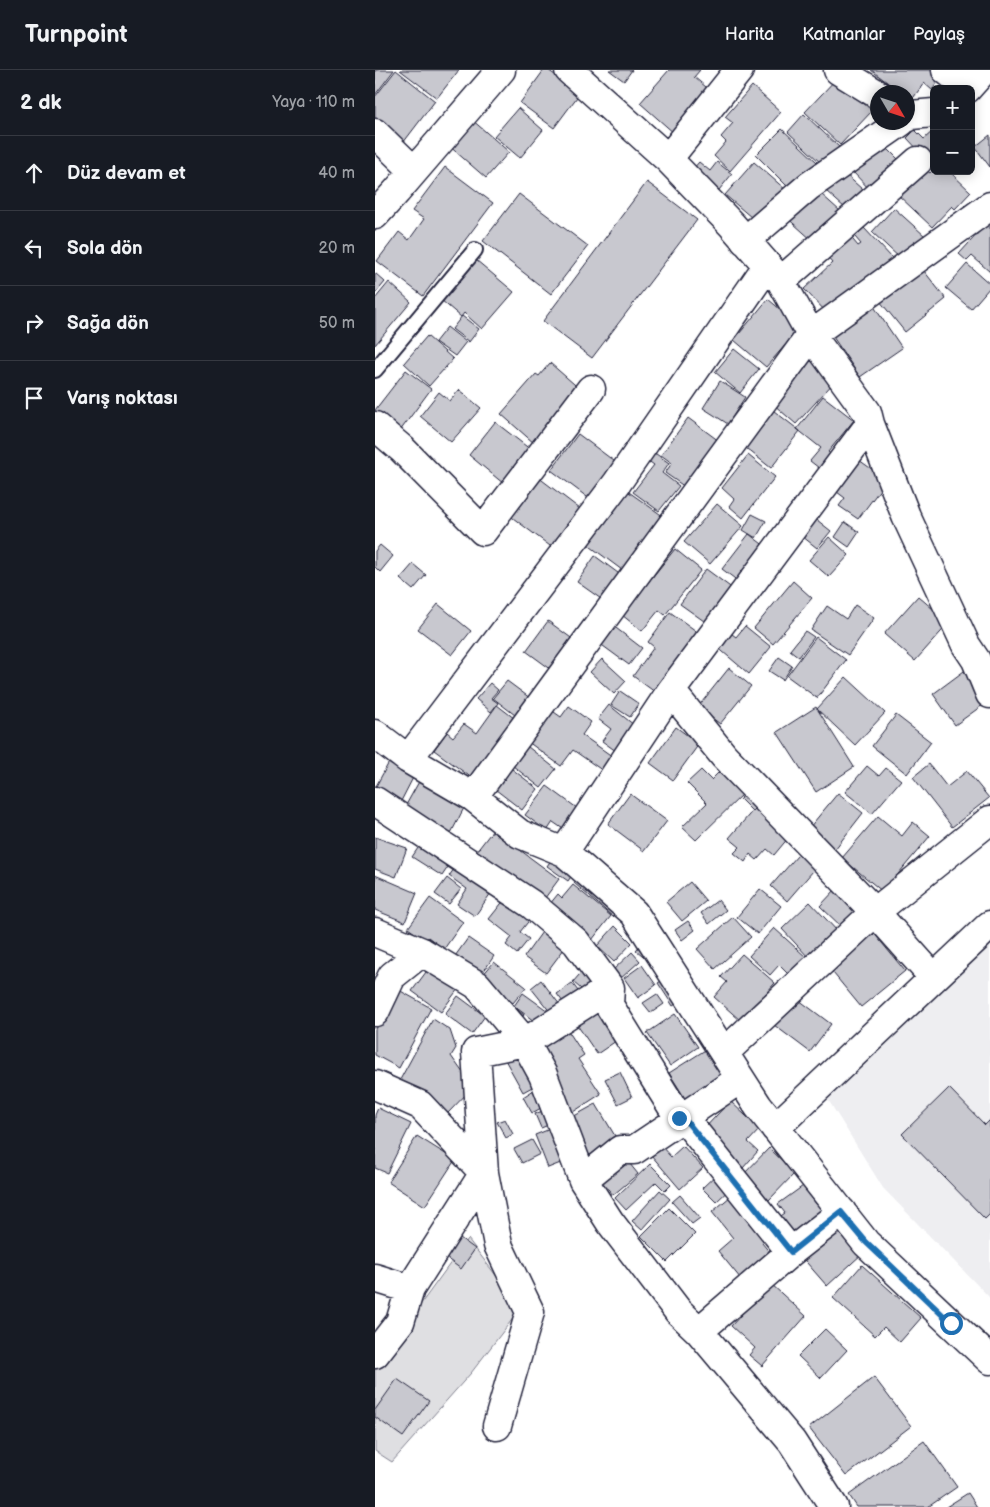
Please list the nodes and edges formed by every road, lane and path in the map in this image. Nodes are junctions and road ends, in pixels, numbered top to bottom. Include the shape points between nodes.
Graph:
1 (501, 70) edge
2 (569, 70) edge
3 (739, 70) edge
4 (838, 70) edge
5 (946, 70) edge
6 (973, 82) edge
7 (870, 90) edge
8 (891, 130) edge
9 (375, 133) edge
10 (668, 159) junction
11 (919, 161) dead end
12 (414, 171) junction
13 (990, 206) edge
14 (375, 215) edge
15 (745, 241) junction
16 (475, 250) dead end
17 (774, 274) junction
18 (811, 335) junction
19 (375, 370) edge
20 (591, 389) dead end
21 (870, 424) junction
22 (375, 426) edge
23 (671, 691) junction
24 (990, 694) edge
25 (375, 734) edge
26 (408, 759) junction
27 (473, 797) junction
28 (375, 801) edge
29 (990, 820) edge
30 (564, 852) junction
31 (875, 912) junction
32 (990, 925) edge
33 (375, 932) edge
34 (422, 952) junction
35 (934, 978) junction
36 (610, 988) junction
37 (375, 1012) edge
38 (525, 1042) junction
39 (724, 1053) junction
40 (740, 1078) junction
41 (375, 1085) edge
42 (679, 1118) junction
43 (775, 1128) junction
44 (484, 1173) junction
45 (583, 1180) junction
46 (841, 1212) junction
47 (791, 1252) junction
48 (375, 1278) edge
49 (410, 1289) junction
50 (699, 1331) junction
51 (375, 1354) edge
52 (990, 1360) edge
53 (497, 1426) dead end
54 (834, 1507) edge

1 - 12 street
2 - 10 street
3 - 10 street
4 - 7 street
5 - 6 street
8 - 15 street via 809,186
9 - 12 street
10 - 15 street
11 - 17 street
12 - 14 street
13 - 18 street
15 - 17 street
16 - 19 lane
17 - 18 street
17 - 26 street
18 - 21 street via 867,412
18 - 27 street
20 - 22 street via 483,532
21 - 23 street
21 - 24 street via 907,516
23 - 30 street
23 - 31 street via 724,756
25 - 26 street
26 - 27 street
27 - 30 street via 520,834
28 - 36 street via 531,904 576,942
29 - 31 street
30 - 39 street via 634,913
31 - 35 street
31 - 39 street
32 - 35 street
33 - 34 street
34 - 37 street via 392,976
34 - 38 street via 477,986
35 - 43 street
36 - 38 street
36 - 42 street via 609,1004
38 - 44 street via 476,1052
38 - 45 street via 543,1075
39 - 40 street
40 - 42 street
40 - 43 street
41 - 44 street via 420,1105
42 - 45 street via 634,1150 620,1150
42 - 47 street via 688,1123
43 - 46 street
44 - 49 street
44 - 53 street via 498,1245 530,1312
45 - 50 street via 610,1222 678,1311
46 - 47 street
46 - 52 street via 866,1242
47 - 50 street
48 - 49 street
49 - 51 street via 400,1322
50 - 54 street via 792,1442

